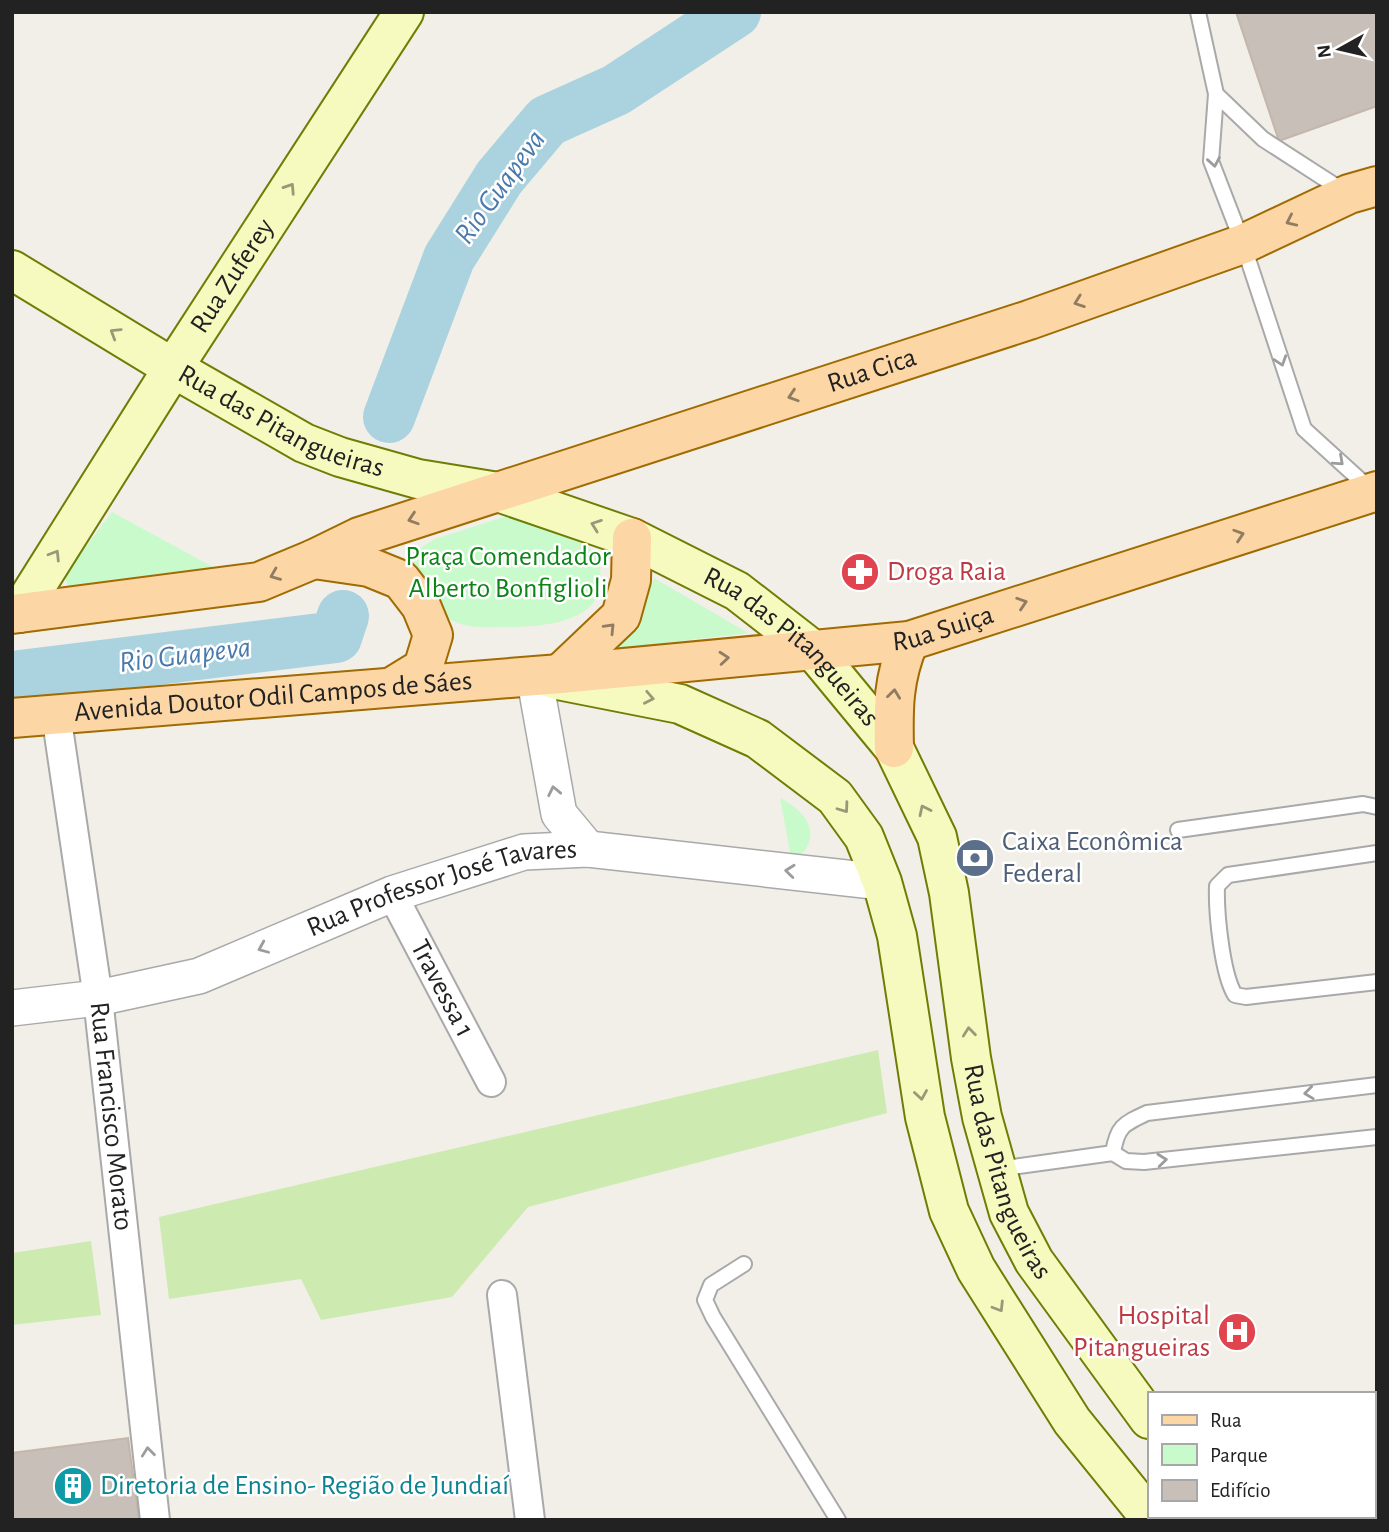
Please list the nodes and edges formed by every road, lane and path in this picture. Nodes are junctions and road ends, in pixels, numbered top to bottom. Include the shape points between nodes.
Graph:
1 (404, 12) edge
2 (1198, 12) edge
3 (1216, 94) junction
4 (1363, 190) edge
5 (1243, 244) junction
6 (12, 270) edge
7 (173, 368) junction
8 (498, 492) junction
9 (1375, 492) edge
10 (632, 538) junction
11 (314, 559) junction
12 (16, 613) edge
13 (909, 641) junction
14 (813, 650) junction
15 (547, 675) junction
16 (391, 687) junction
17 (56, 714) junction
18 (12, 718) edge
19 (894, 748) junction
20 (1377, 807) edge
21 (1178, 830) dead end
22 (588, 849) junction
23 (1377, 853) edge
24 (882, 882) junction
25 (392, 894) junction
26 (1377, 982) edge
27 (98, 998) junction
28 (12, 1007) edge
29 (491, 1082) dead end
30 (1377, 1085) edge
31 (1377, 1137) edge
32 (1113, 1153) junction
33 (996, 1169) junction
34 (744, 1264) dead end
35 (502, 1295) dead end
36 (1148, 1418) edge
37 (1148, 1515) edge
38 (155, 1520) edge
39 (530, 1520) edge
40 (838, 1520) edge

7 -> 1 main road, Rua Zuferey
2 - 3 lane
3 - 4 lane via 1263,139
3 -> 5 lane via 1211,161
4 -> 5 main road, Rua Cica
5 -> 8 main road, Rua Cica via 1029,320
5 -> 9 lane via 1304,429
7 -> 6 main road, Rua das Pitangueiras
7 - 8 main road, Rua das Pitangueiras via 304,443 340,457 418,479
12 -> 7 main road, Rua Zuferey
10 -> 8 main road, Rua das Pitangueiras
8 -> 11 main road, Rua Cica via 359,537
13 -> 9 main road, Rua Suiça
10 - 14 main road, Rua das Pitangueiras via 737,592
15 -> 10 main road via 621,616 631,580
11 -> 12 main road via 259,582
11 - 16 main road via 369,567 401,580 421,606 433,635 423,668
13 - 14 main road, Rua Suiça
19 -> 13 main road via 898,665
15 -> 14 main road, Rua Suiça
14 - 19 main road, Rua das Pitangueiras
15 - 16 main road, Avenida Doutor Odil Campos de Sáes
22 -> 15 street via 559,814
15 -> 24 main road, Rua das Pitangueiras via 680,704 758,739 835,797 864,837
16 - 17 main road, Avenida Doutor Odil Campos de Sáes
17 - 18 main road, Avenida Doutor Odil Campos de Sáes
17 - 27 street, Rua Francisco Morato
33 -> 19 main road, Rua das Pitangueiras via 971,1058 937,837
20 - 21 lane via 1363,804
24 -> 22 street, Rua Professor José Tavares
22 - 25 street, Rua Professor José Tavares via 524,852
23 - 26 lane via 1228,876 1217,886 1216,901 1228,983 1235,995
24 -> 37 main road, Rua das Pitangueiras via 897,936 925,1117 949,1211 976,1269 1072,1421
25 -> 27 street, Rua Professor José Tavares via 199,976
25 - 29 street, Travessa 1
27 - 28 street, Rua Professor José Tavares
38 -> 27 street, Rua Francisco Morato
30 -> 32 lane via 1147,1113 1130,1120 1116,1135
32 -> 31 lane via 1126,1161 1144,1162
32 - 33 lane
33 - 36 main road, Rua das Pitangueiras via 1009,1213 1034,1262
34 - 40 lane via 711,1285 705,1300
35 - 39 street

